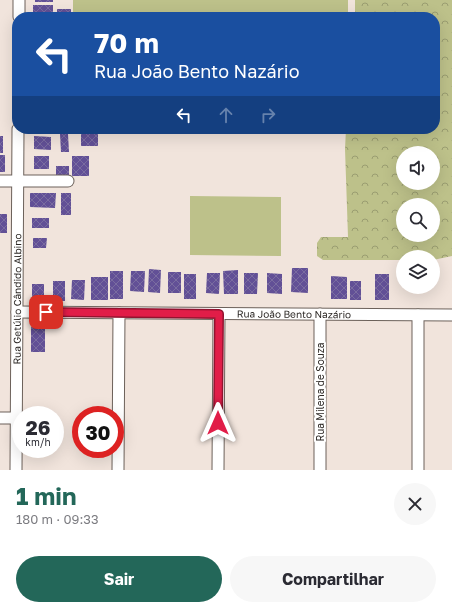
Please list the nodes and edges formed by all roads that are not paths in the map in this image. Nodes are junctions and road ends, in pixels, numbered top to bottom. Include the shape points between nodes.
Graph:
1 (19, 0) edge
2 (19, 12) edge
3 (18, 134) edge
4 (0, 181) edge
5 (18, 181) junction
6 (68, 181) dead end
7 (17, 312) junction
8 (119, 313) junction
9 (219, 314) junction
10 (320, 314) junction
11 (418, 315) junction
12 (452, 316) edge
13 (16, 406) edge
14 (0, 418) edge
15 (12, 418) edge
16 (16, 458) edge
17 (16, 470) edge
18 (118, 470) edge
19 (218, 470) edge
20 (320, 470) edge
21 (418, 470) edge

1 - 2 street
3 - 5 street, Rua Getúlio Cândido Albino
4 - 5 street
5 - 6 street
5 - 7 street, Rua Getúlio Cândido Albino
7 - 8 street, Rua João Bento Nazário
7 - 13 street, Rua Getúlio Cândido Albino
8 - 9 street, Rua João Bento Nazário
8 - 18 street
9 - 10 street, Rua João Bento Nazário
9 - 19 street
10 - 11 street, Rua João Bento Nazário
10 - 20 street, Rua Milena de Souza
11 - 12 street, Rua João Bento Nazário
11 - 21 street
14 - 15 street
16 - 17 street, Rua Getúlio Cândido Albino

